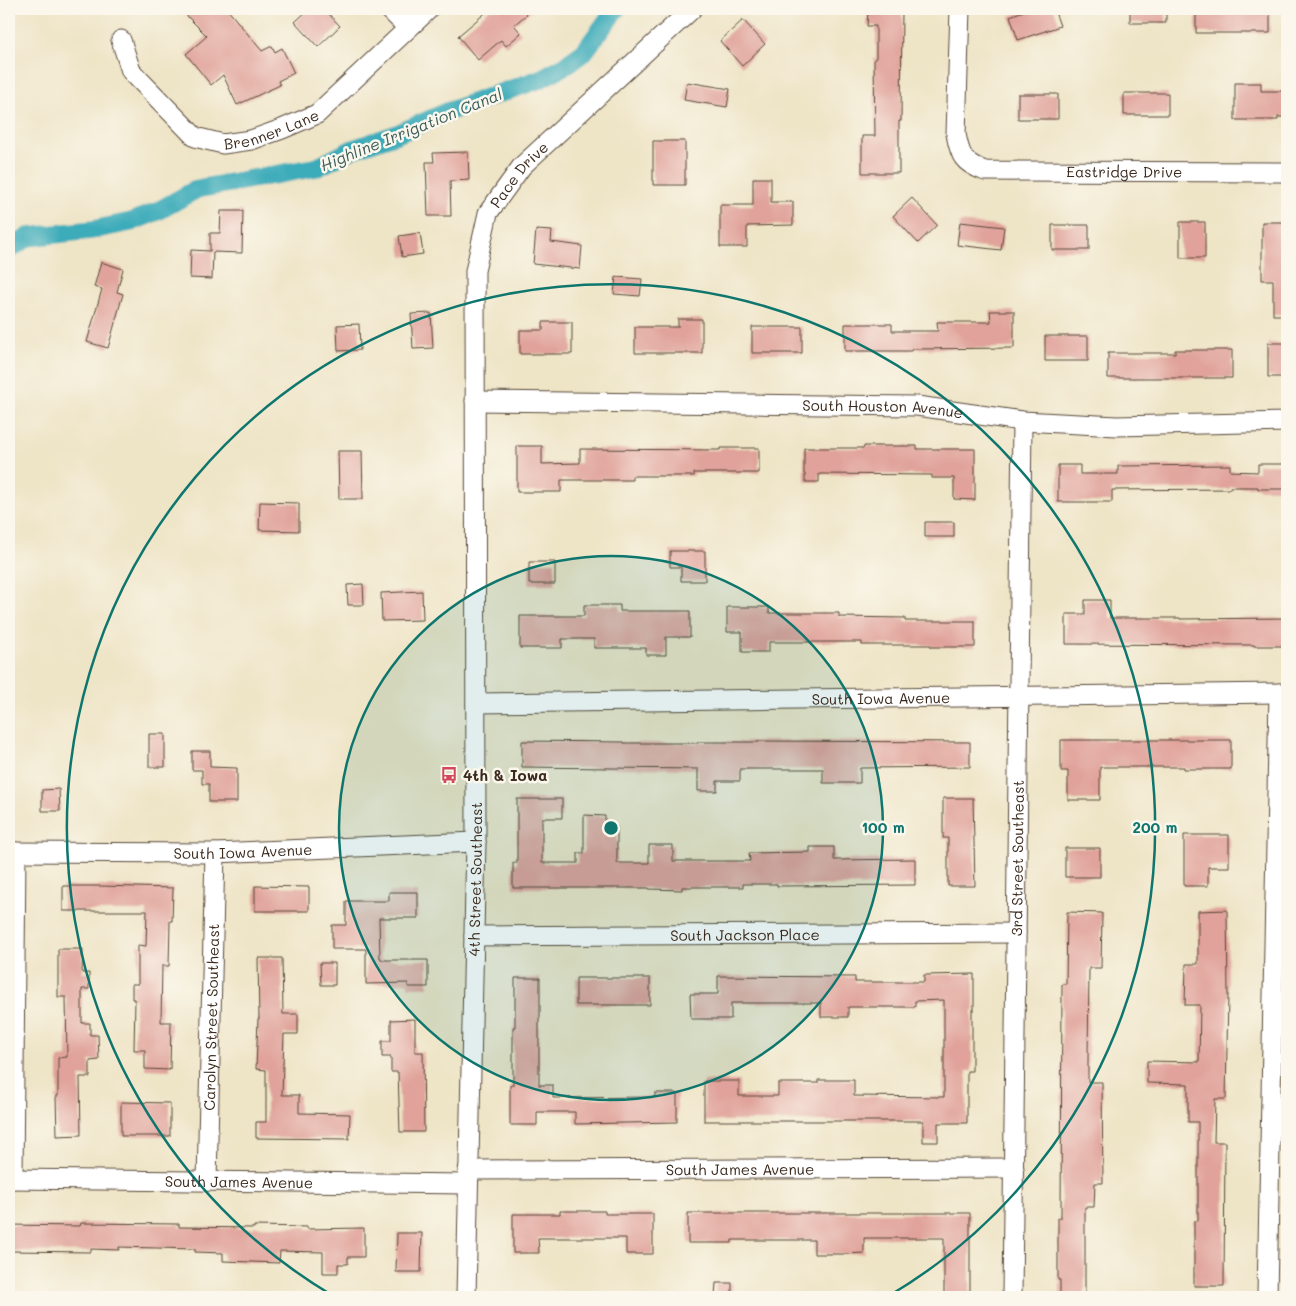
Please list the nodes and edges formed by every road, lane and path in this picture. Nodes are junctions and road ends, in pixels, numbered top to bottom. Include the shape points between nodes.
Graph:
1 (389, 9) edge
2 (429, 9) edge
3 (692, 9) edge
4 (960, 9) edge
5 (408, 28) junction
6 (121, 40) dead end
7 (1287, 172) edge
8 (476, 401) junction
9 (1022, 420) junction
10 (1287, 422) edge
11 (1283, 693) edge
12 (1019, 696) junction
13 (476, 703) junction
14 (476, 842) junction
15 (12, 852) edge
16 (215, 853) junction
17 (1016, 933) junction
18 (474, 936) junction
19 (1014, 1168) junction
20 (468, 1177) junction
21 (11, 1179) edge
22 (207, 1181) junction
23 (466, 1297) edge
24 (1012, 1297) edge
25 (1267, 1297) edge

1 - 5 street
2 - 5 street, Brenner Lane
3 - 8 street, Pace Drive via 522,166 488,212 475,271
4 - 7 street, Eastridge Drive via 956,134 960,153 972,167 985,172
5 - 6 street, Brenner Lane via 316,114 251,140 223,144 195,137 131,71
8 - 9 street, South Houston Avenue via 917,406
8 - 13 street, 4th Street Southeast
9 - 10 street, South Houston Avenue via 1117,426
9 - 12 street, 3rd Street Southeast
11 - 12 street, South Iowa Avenue
11 - 25 street
12 - 13 street, South Iowa Avenue
12 - 17 street, 3rd Street Southeast
13 - 14 street, 4th Street Southeast
14 - 16 street, South Iowa Avenue
14 - 18 street, 4th Street Southeast
15 - 16 street, South Iowa Avenue
15 - 21 street
16 - 22 street, Carolyn Street Southeast
17 - 18 street, South Jackson Place
17 - 19 street, 3rd Street Southeast
18 - 20 street, 4th Street Southeast
19 - 20 street, South James Avenue
19 - 24 street, 3rd Street Southeast
20 - 22 street, South James Avenue
20 - 23 street, 4th Street Southeast
21 - 22 street, South James Avenue

